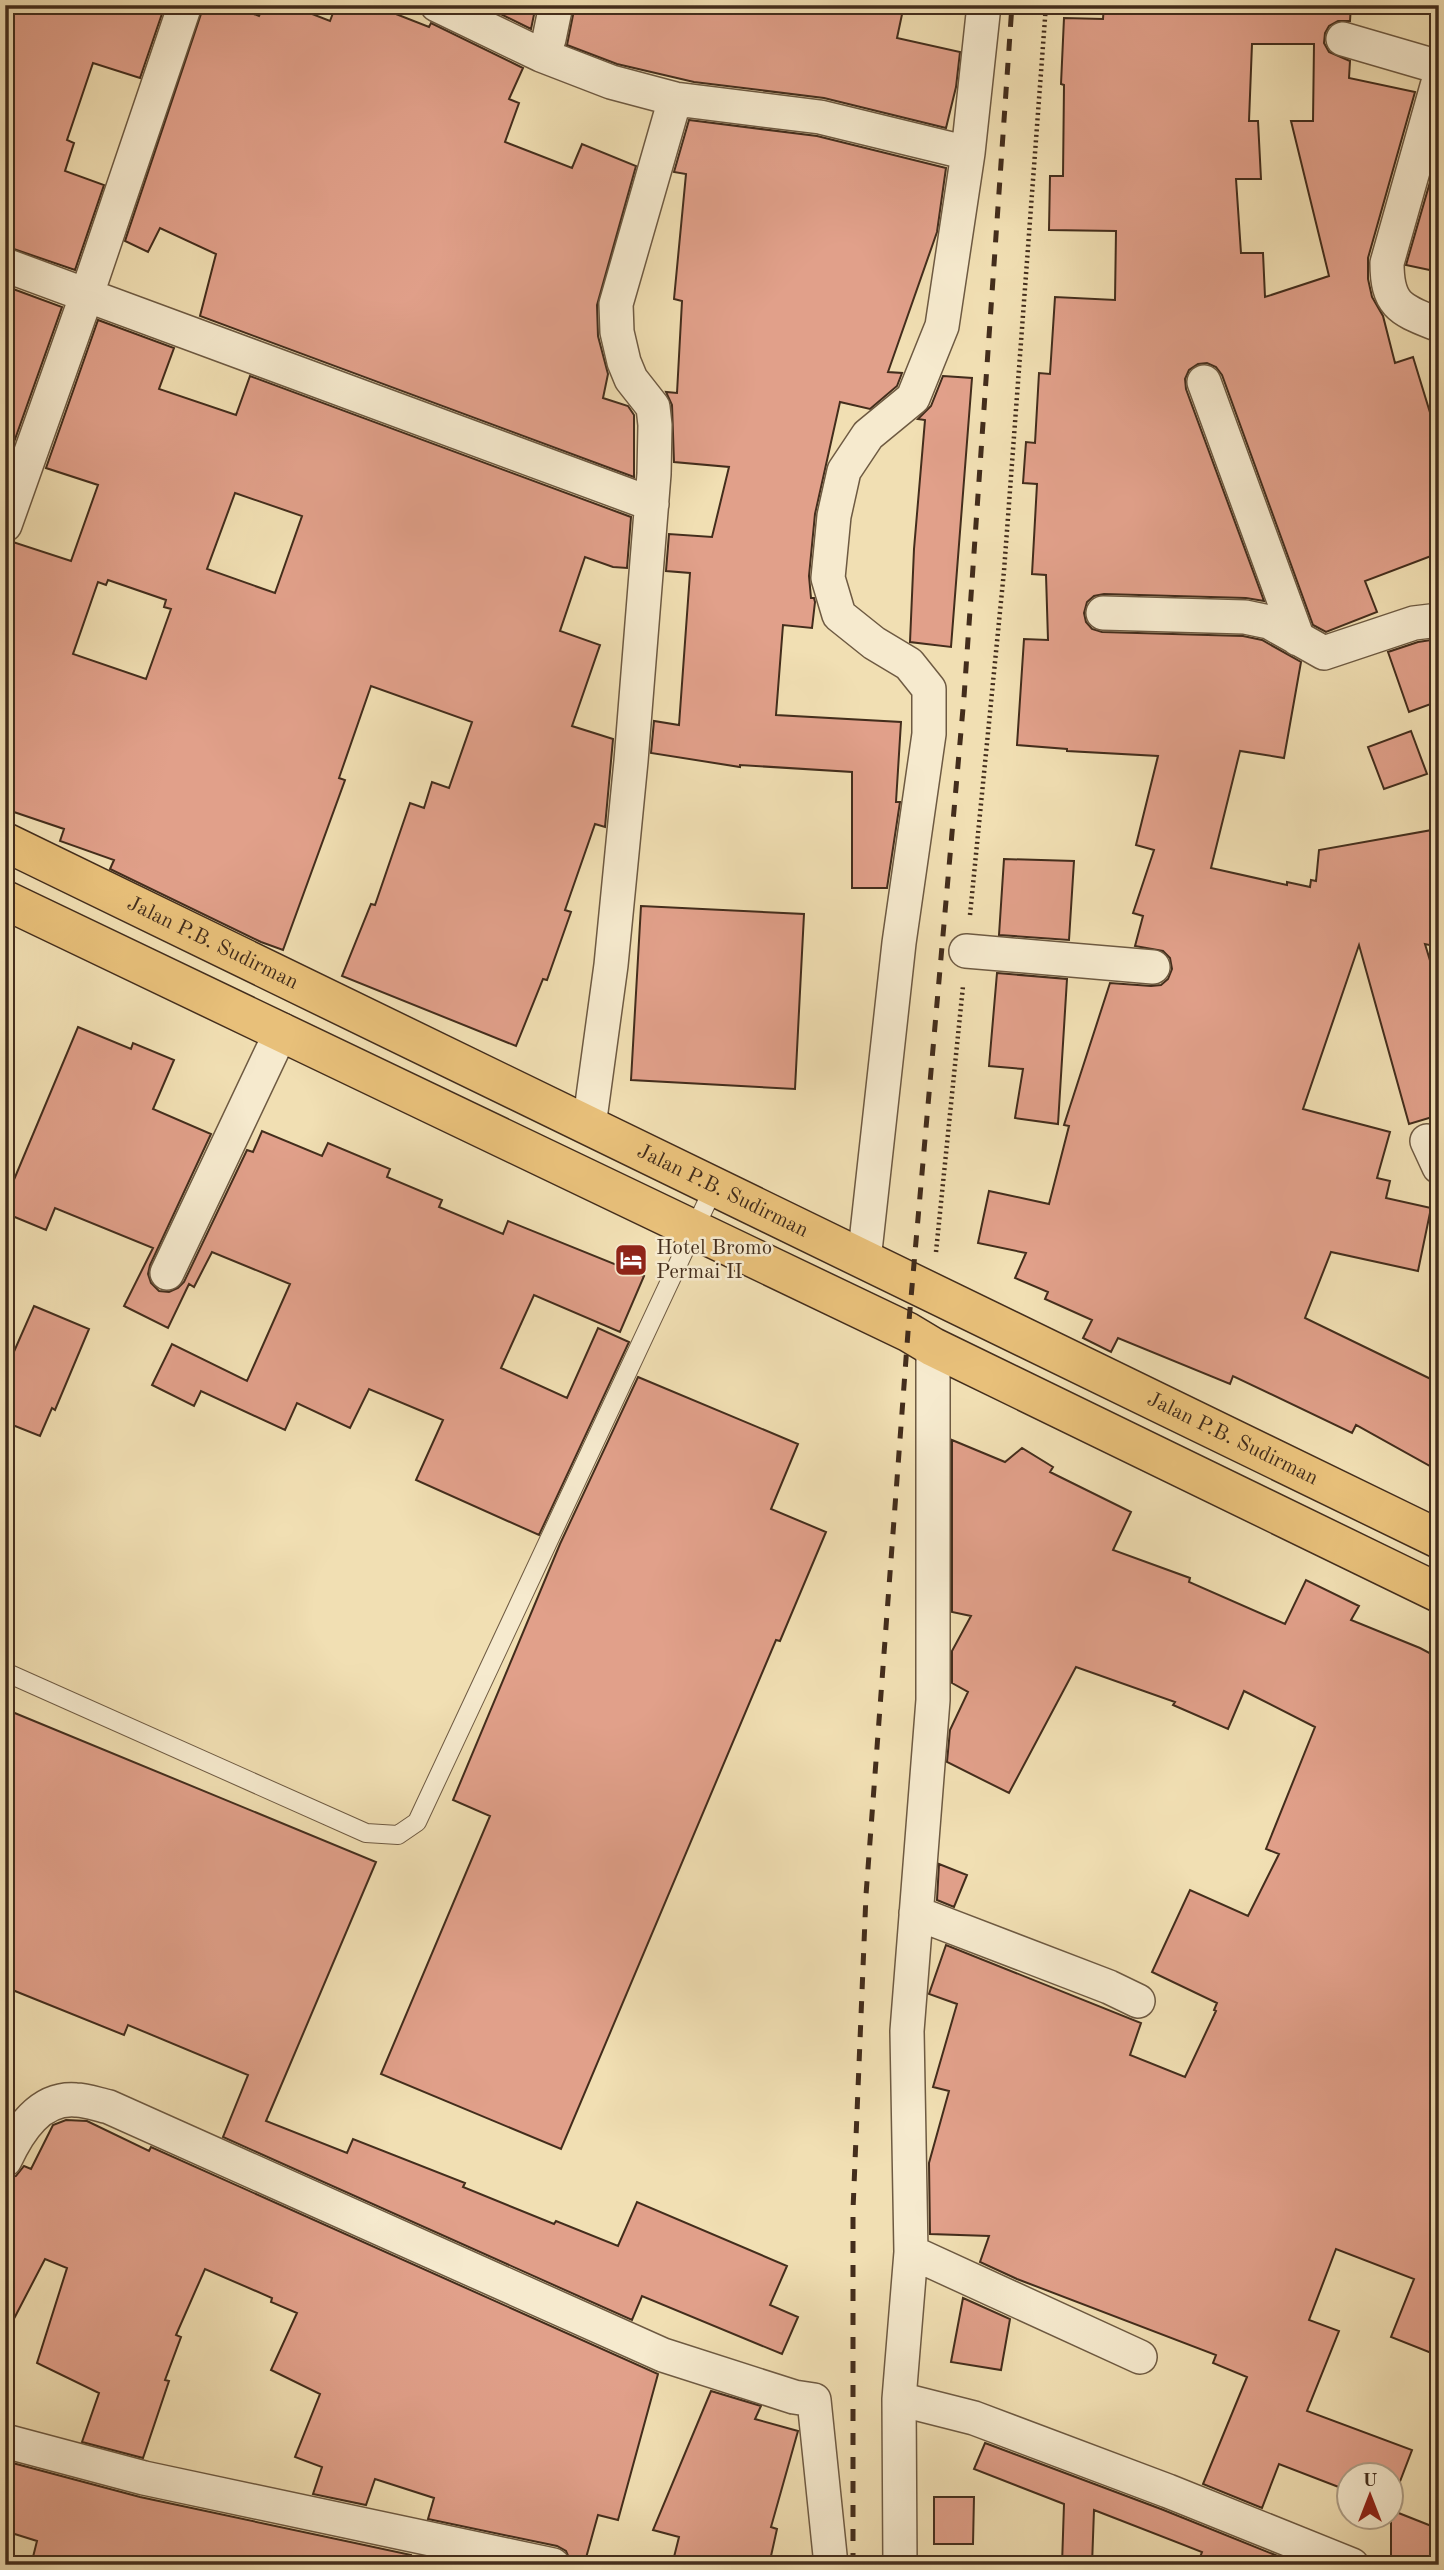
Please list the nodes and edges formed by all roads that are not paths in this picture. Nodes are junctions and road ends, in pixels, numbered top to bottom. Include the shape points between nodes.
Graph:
1 (185, 5) edge
2 (437, 5) edge
3 (556, 5) edge
4 (984, 5) edge
5 (1343, 39) dead end
6 (541, 55) junction
7 (1439, 66) edge
8 (1439, 79) edge
9 (675, 99) junction
10 (968, 153) junction
11 (5, 265) edge
12 (86, 297) junction
13 (1439, 325) edge
14 (1205, 382) dead end
15 (652, 504) junction
16 (5, 525) edge
17 (1103, 613) dead end
18 (1439, 620) edge
19 (1298, 639) junction
20 (5, 842) edge
21 (5, 900) edge
22 (966, 950) road end
23 (1153, 967) dead end
24 (282, 1030) junction
25 (589, 1126) junction
26 (714, 1188) junction
27 (694, 1230) junction
28 (864, 1260) junction
29 (167, 1273) dead end
30 (933, 1347) junction
31 (1439, 1539) edge
32 (1439, 1593) edge
33 (5, 1672) edge
34 (916, 1913) junction
35 (1138, 2001) dead end
36 (5, 2160) edge
37 (911, 2252) junction
38 (1140, 2357) dead end
39 (900, 2399) junction
40 (5, 2441) edge
41 (553, 2565) edge
42 (831, 2565) edge
43 (900, 2565) edge
44 (1352, 2565) edge

1 - 12 street
2 - 6 street
3 - 6 street
4 - 10 street
5 - 7 street
6 - 9 street via 611,82
8 - 13 street via 1387,263 1387,285 1399,308
9 - 10 street via 820,117
9 - 15 street via 617,304 624,362 653,407
10 - 28 street via 942,326 913,398 868,435 844,471 828,579 839,615 909,664 929,689 929,734 899,943
11 - 12 street
12 - 15 street
12 - 16 street
14 - 19 street
15 - 25 street via 613,951
17 - 19 street via 1245,617 1269,622
18 - 19 street via 1414,623 1324,653
20 - 25 main road, Jalan P.B. Sudirman
21 - 24 main road
22 - 23 street
24 - 27 main road
24 - 29 street
25 - 26 main road, Jalan P.B. Sudirman
26 - 27 lane
26 - 28 main road, Jalan P.B. Sudirman
27 - 30 main road
27 - 33 lane via 417,1822 398,1835 366,1833
28 - 31 main road, Jalan P.B. Sudirman
30 - 32 main road
30 - 34 street via 933,1700
34 - 35 street
34 - 37 street via 907,2031
36 - 42 street via 16,2137 52,2102 76,2100 109,2108 663,2356 814,2400
37 - 38 street
37 - 39 street
39 - 43 street
39 - 44 street via 974,2418
40 - 41 street via 144,2477

